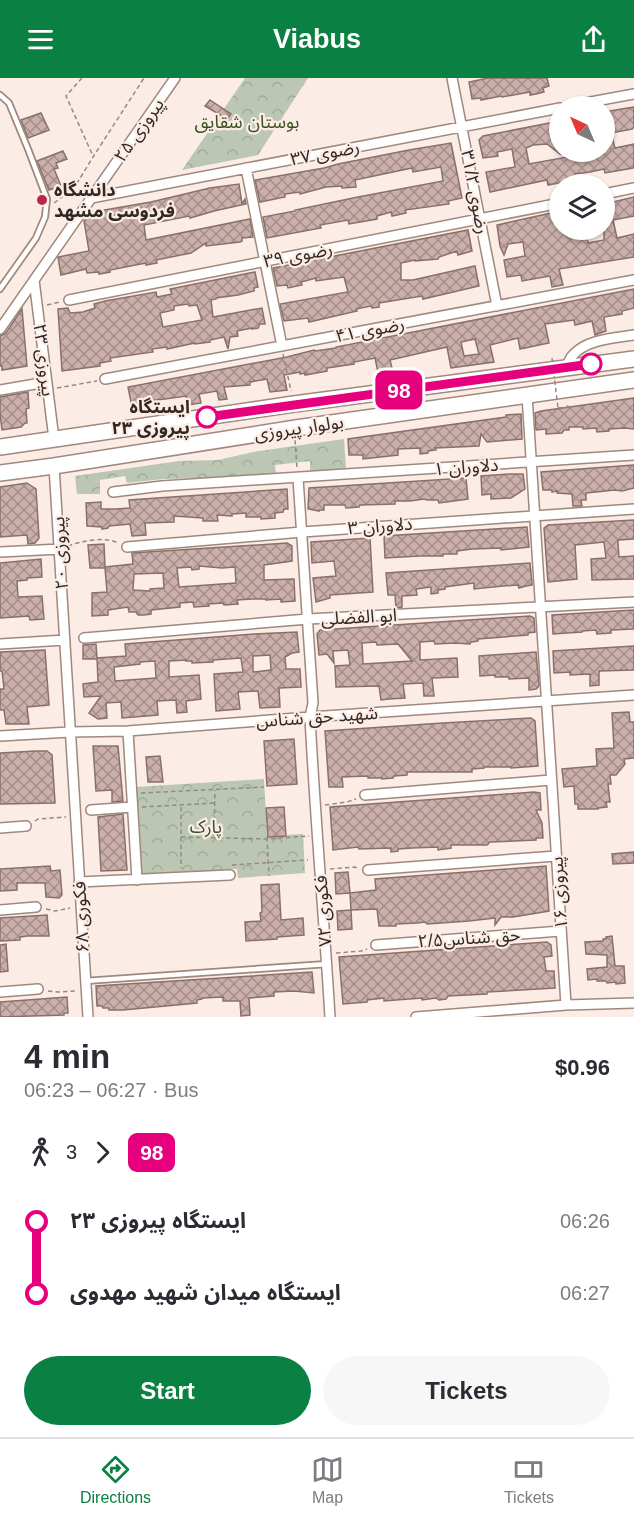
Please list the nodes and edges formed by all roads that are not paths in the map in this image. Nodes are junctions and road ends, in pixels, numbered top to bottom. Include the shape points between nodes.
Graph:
1 (175, 78) edge
2 (452, 78) edge
3 (634, 94) edge
4 (0, 96) edge
5 (615, 98) edge
6 (549, 110) edge
7 (462, 127) junction
8 (246, 168) junction
9 (634, 188) edge
10 (615, 192) edge
11 (91, 198) junction
12 (549, 205) edge
13 (480, 219) junction
14 (265, 261) junction
15 (34, 280) junction
16 (634, 280) edge
17 (0, 289) edge
18 (69, 300) road end
19 (497, 306) junction
20 (0, 329) edge
21 (634, 335) edge
22 (282, 346) junction
23 (634, 359) edge
24 (566, 368) junction
25 (105, 380) road end
26 (634, 381) edge
27 (47, 386) junction
28 (0, 390) edge
29 (527, 395) junction
30 (54, 439) junction
31 (0, 447) edge
32 (634, 455) edge
33 (531, 462) junction
34 (54, 466) junction
35 (0, 473) edge
36 (298, 478) junction
37 (113, 492) dead end
38 (634, 509) edge
39 (534, 516) junction
40 (302, 532) junction
41 (127, 547) road end
42 (60, 549) junction
43 (0, 552) edge
44 (634, 602) edge
45 (540, 607) junction
46 (308, 619) junction
47 (84, 638) dead end
48 (65, 639) junction
49 (0, 644) edge
50 (634, 695) edge
51 (546, 700) junction
52 (310, 717) junction
53 (128, 731) junction
54 (70, 732) junction
55 (0, 736) edge
56 (551, 780) junction
57 (365, 795) road end
58 (132, 807) junction
59 (90, 810) dead end
60 (26, 826) road end
61 (0, 828) edge
62 (556, 856) junction
63 (368, 870) road end
64 (230, 875) dead end
65 (137, 880) junction
66 (79, 882) junction
67 (36, 907) road end
68 (0, 910) edge
69 (561, 931) junction
70 (376, 945) road end
71 (327, 964) junction
72 (86, 986) junction
73 (38, 989) road end
74 (0, 992) edge
75 (634, 1003) edge
76 (566, 1005) junction
77 (496, 1014) edge
78 (88, 1017) edge
79 (330, 1017) edge
80 (416, 1017) edge

1 - 11 street, پیروزی ۲۵
2 - 7 street, رضوی ۳۱/۲
3 - 5 street
4 - 17 lane via 9,103 47,199 36,238
6 - 7 street, رضوی ۳۷
7 - 8 street, رضوی ۳۷
7 - 13 street, رضوی ۳۱/۲
8 - 11 street, رضوی ۳۷
8 - 14 street
9 - 10 street
11 - 15 street, پیروزی ۲۵
12 - 13 street, رضوی ۳۹
13 - 14 street, رضوی ۳۹
13 - 19 street, رضوی ۳۱/۲
14 - 18 street, رضوی ۳۹
14 - 22 street
15 - 20 street, پیروزی ۲۵
15 - 27 street, پیروزی ۲۳
16 - 19 street, رضوی ۴۱
19 - 22 street, رضوی ۴۱
21 - 24 street via 584,346
22 - 25 street, رضوی ۴۱
23 - 24 main road, بولوار پیروزی
24 - 30 main road, بولوار پیروزی
26 - 29 main road, بولوار پیروزی
27 - 28 street
27 - 30 street, پیروزی ۲۳
29 - 33 street
29 - 34 main road, بولوار پیروزی
30 - 31 main road, بولوار پیروزی
30 - 34 main road
32 - 33 street, دلاوران ۱
33 - 36 street, دلاوران ۱
33 - 39 street
34 - 35 main road, بولوار پیروزی
34 - 42 street, پیروزی ۲۰
36 - 37 street, دلاوران ۱
36 - 40 street, فکوری ۷۲
38 - 39 street, دلاوران ۳
39 - 40 street, دلاوران ۳
39 - 45 street
40 - 41 street, دلاوران ۳
40 - 46 street, فکوری ۷۲
42 - 43 street
42 - 48 street, پیروزی ۲۰
44 - 45 street, ابو الفضلی
45 - 46 street, ابو الفضلی
45 - 51 street, پیروزی ۱۶
46 - 47 street, ابو الفضلی
46 - 52 street, فکوری ۷۲
48 - 49 street
48 - 54 street, پیروزی ۲۰
50 - 51 street, شهید حق شناس
51 - 52 street, شهید حق شناس
51 - 56 street, پیروزی ۱۶
52 - 53 street, شهید حق شناس
52 - 71 street, فکوری ۷۲
53 - 54 street, شهید حق شناس
53 - 58 street
54 - 55 street, شهید حق شناس
54 - 66 street, فکوری ۶۸
56 - 57 street
56 - 62 street, پیروزی ۱۶
58 - 59 street
58 - 65 street
60 - 61 street
62 - 63 street
62 - 69 street, پیروزی ۱۶
64 - 65 street
65 - 66 street
66 - 72 street, فکوری ۶۸
67 - 68 street
69 - 70 street, حق شناس۲/۵
69 - 76 street, پیروزی ۱۶
71 - 72 lane
71 - 79 street, فکوری ۷۲
72 - 78 street, فکوری ۶۸
73 - 74 street
75 - 76 street
76 - 77 street
77 - 80 street

